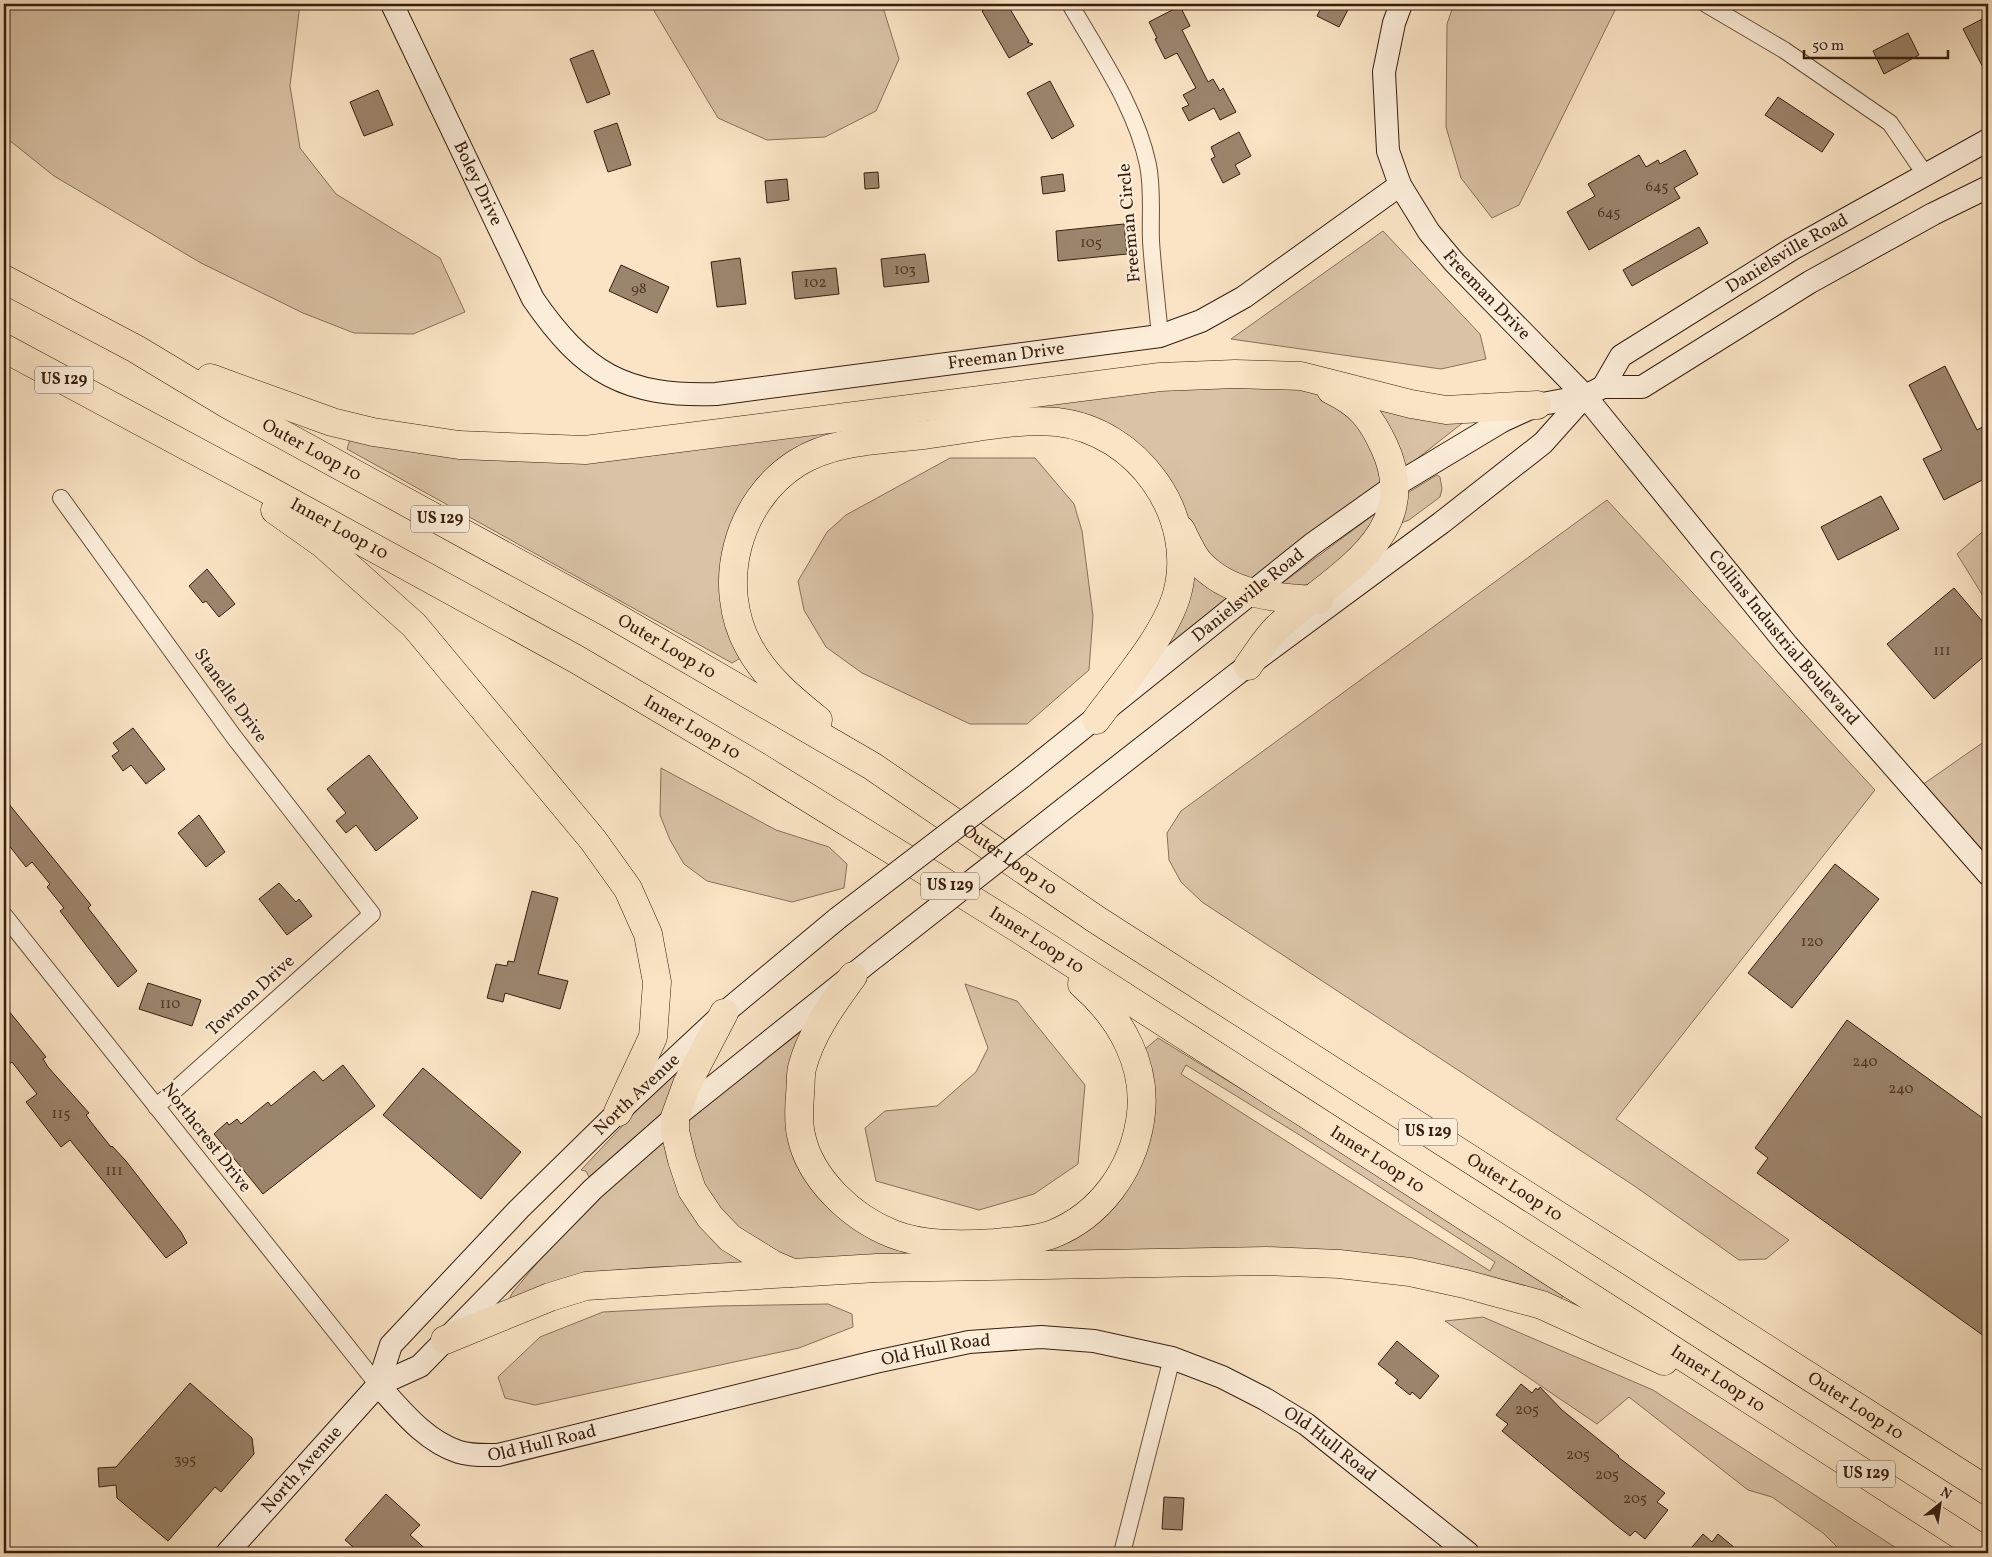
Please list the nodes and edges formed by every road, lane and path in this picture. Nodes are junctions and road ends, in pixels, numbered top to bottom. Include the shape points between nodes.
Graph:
1 (392, 4) edge
2 (1070, 4) edge
3 (1401, 4) edge
4 (1706, 4) edge
5 (1988, 140) edge
6 (1925, 174) junction
7 (1400, 185) junction
8 (1988, 187) edge
9 (4, 279) edge
10 (1160, 336) junction
11 (4, 348) edge
12 (136, 348) junction
13 (578, 355) joint
14 (1301, 376) junction
15 (1594, 392) junction
16 (1538, 405) junction
17 (125, 413) junction
18 (1394, 486) junction
19 (61, 498) dead end
20 (1175, 520) junction
21 (1251, 593) junction
22 (1323, 600) junction
23 (1248, 666) joint
24 (1096, 720) junction
25 (872, 766) junction
26 (937, 842) joint
27 (1988, 874) edge
28 (372, 914) joint
29 (4, 916) edge
30 (1016, 927) junction
31 (853, 976) junction
32 (724, 1013) junction
33 (156, 1107) junction
34 (618, 1112) junction
35 (675, 1116) junction
36 (793, 1273) junction
37 (445, 1340) junction
38 (1172, 1358) junction
39 (378, 1385) junction
40 (1743, 1395) junction
41 (1988, 1491) edge
42 (227, 1553) edge
43 (1122, 1553) edge
44 (1468, 1553) edge
45 (1988, 1553) edge

1 - 13 main road, Boley Drive via 533,299 554,331
2 - 10 street, Freeman Circle via 1125,100 1148,165
3 - 7 main road, Freeman Drive via 1384,72 1388,150
4 - 6 street via 1784,50 1890,123
5 - 6 main road, Danielsville Road
6 - 15 main road, Danielsville Road via 1792,249 1622,356
7 - 10 main road, Freeman Drive via 1244,297 1201,320
7 - 15 main road, Freeman Drive via 1429,232 1454,262
8 - 15 main road, Danielsville Road via 1810,282 1642,388
9 - 12 highway, Outer Loop 10 / US 129
10 - 13 main road, Freeman Drive via 716,394 687,395 661,394 634,386 605,374
11 - 17 highway, Inner Loop 10 / US 129
12 - 14 highway via 238,389 332,422 373,432 459,445 585,450 1160,377
12 - 25 highway, Outer Loop 10 / US 129 via 229,405 607,612
14 - 16 highway via 1446,410
14 - 18 highway via 1357,405 1373,423 1390,460
15 - 16 main road, Danielsville Road
15 - 22 main road, Danielsville Road via 1542,443 1441,522
15 - 27 main road, Collins Industrial Boulevard via 1787,645
16 - 18 main road, Danielsville Road via 1502,420
17 - 30 highway, Inner Loop 10 / US 129 via 576,659 766,771
17 - 34 highway via 248,491 322,544 414,626 613,866 628,889 648,934 657,982 653,1037
18 - 21 main road, Danielsville Road via 1311,544
18 - 22 highway via 1394,504 1372,549
19 - 28 street, Stanelle Drive via 234,737
20 - 21 highway via 1198,560 1225,582
20 - 24 highway via 1180,565 1177,593 1170,614
20 - 25 highway via 1167,498 1136,459 1097,434 1057,422 1027,422 861,442 820,451 795,464 761,497 741,531 733,573 739,622 748,646 778,685
21 - 22 highway
21 - 24 main road, Danielsville Road
22 - 23 highway via 1277,628
23 - 31 main road, North Avenue, bridge
24 - 26 main road, Danielsville Road, bridge
25 - 41 highway, Outer Loop 10 / US 129 via 1097,920
26 - 32 main road, North Avenue, bridge via 838,918
28 - 33 street, Townon Drive
29 - 33 street, Northcrest Drive
30 - 31 highway via 1101,1001 1120,1025 1134,1054 1141,1082 1142,1110 1137,1139 1125,1169 1106,1197 1053,1234 1021,1241 976,1244 921,1241 895,1235 869,1223 834,1195 807,1156 800,1133 802,1069 813,1038 830,1007
30 - 40 highway, Inner Loop 10 / US 129
31 - 35 main road, North Avenue
32 - 34 main road, North Avenue
32 - 35 highway via 687,1084
33 - 39 street, Northcrest Drive
34 - 39 main road, North Avenue via 520,1209 391,1346
35 - 36 highway via 675,1131 692,1190 710,1217 730,1238
35 - 37 main road, North Avenue via 592,1189
36 - 37 highway via 586,1286 550,1297
36 - 40 highway via 887,1268 1267,1261 1339,1264 1410,1272 1542,1305
37 - 39 main road, North Avenue via 420,1366
38 - 39 main road, Old Hull Road via 1125,1346 1064,1338 969,1342 498,1456 471,1454 444,1446 419,1428
38 - 43 street
38 - 44 main road, Old Hull Road via 1244,1387 1306,1424
39 - 42 main road, North Avenue
40 - 45 highway, Inner Loop 10 / US 129

